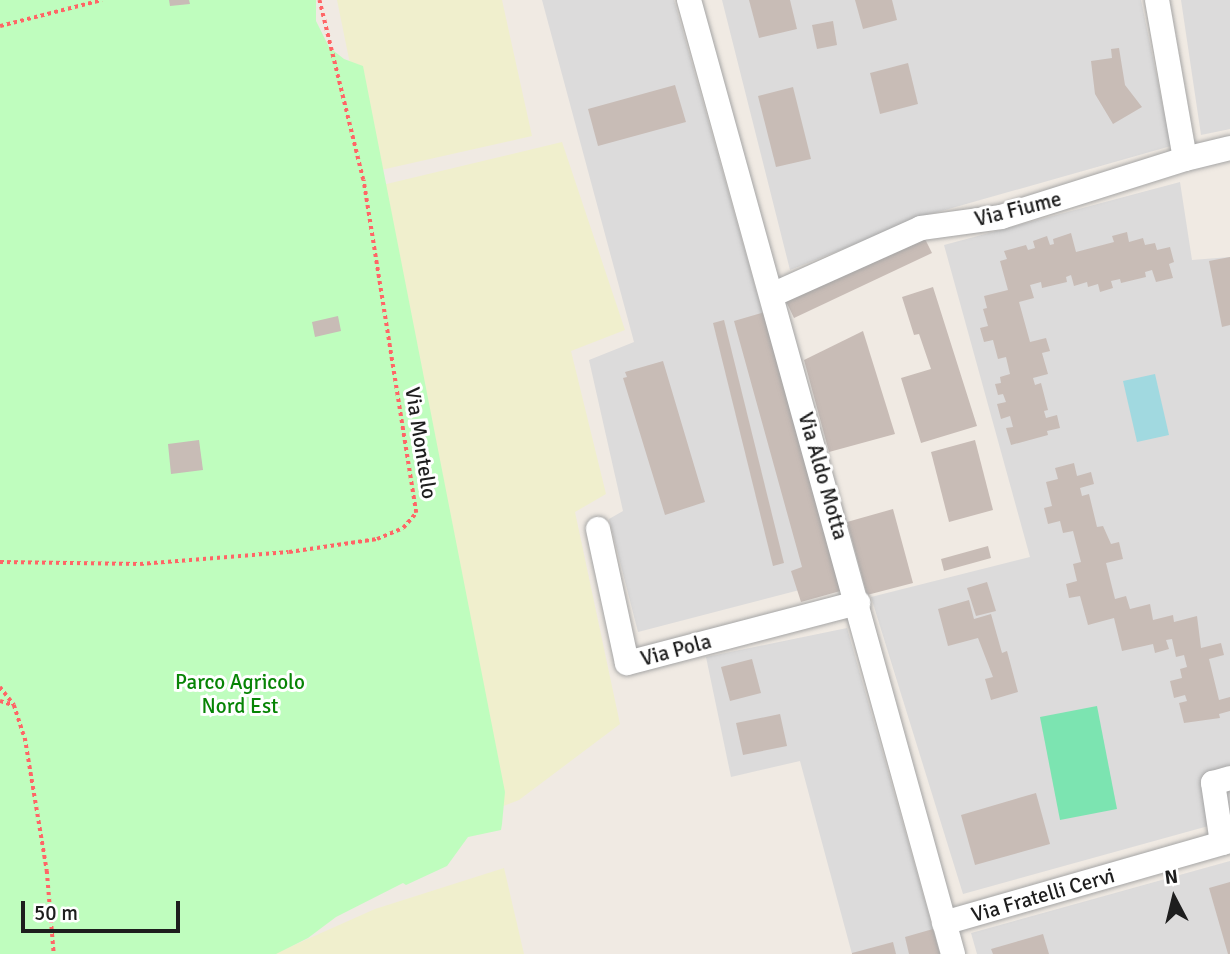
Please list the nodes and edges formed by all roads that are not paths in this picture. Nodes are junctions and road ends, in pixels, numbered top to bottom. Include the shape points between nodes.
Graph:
1 (689, 0) edge
2 (1157, 0) edge
3 (1230, 148) edge
4 (1185, 159) junction
5 (772, 295) junction
6 (598, 529) dead end
7 (858, 603) junction
8 (1230, 778) edge
9 (1226, 842) edge
10 (944, 923) junction
11 (953, 954) edge

1 - 5 street, Via Aldo Motta
2 - 4 street
3 - 4 street, Via Fiume
4 - 5 street, Via Fiume via 1001,217 921,228
5 - 7 street, Via Aldo Motta
6 - 7 street, Via Pola via 627,663
7 - 10 street, Via Aldo Motta
8 - 9 street, Via Fratelli Cervi via 1213,783
9 - 10 street, Via Fratelli Cervi
10 - 11 street, Via Aldo Motta

